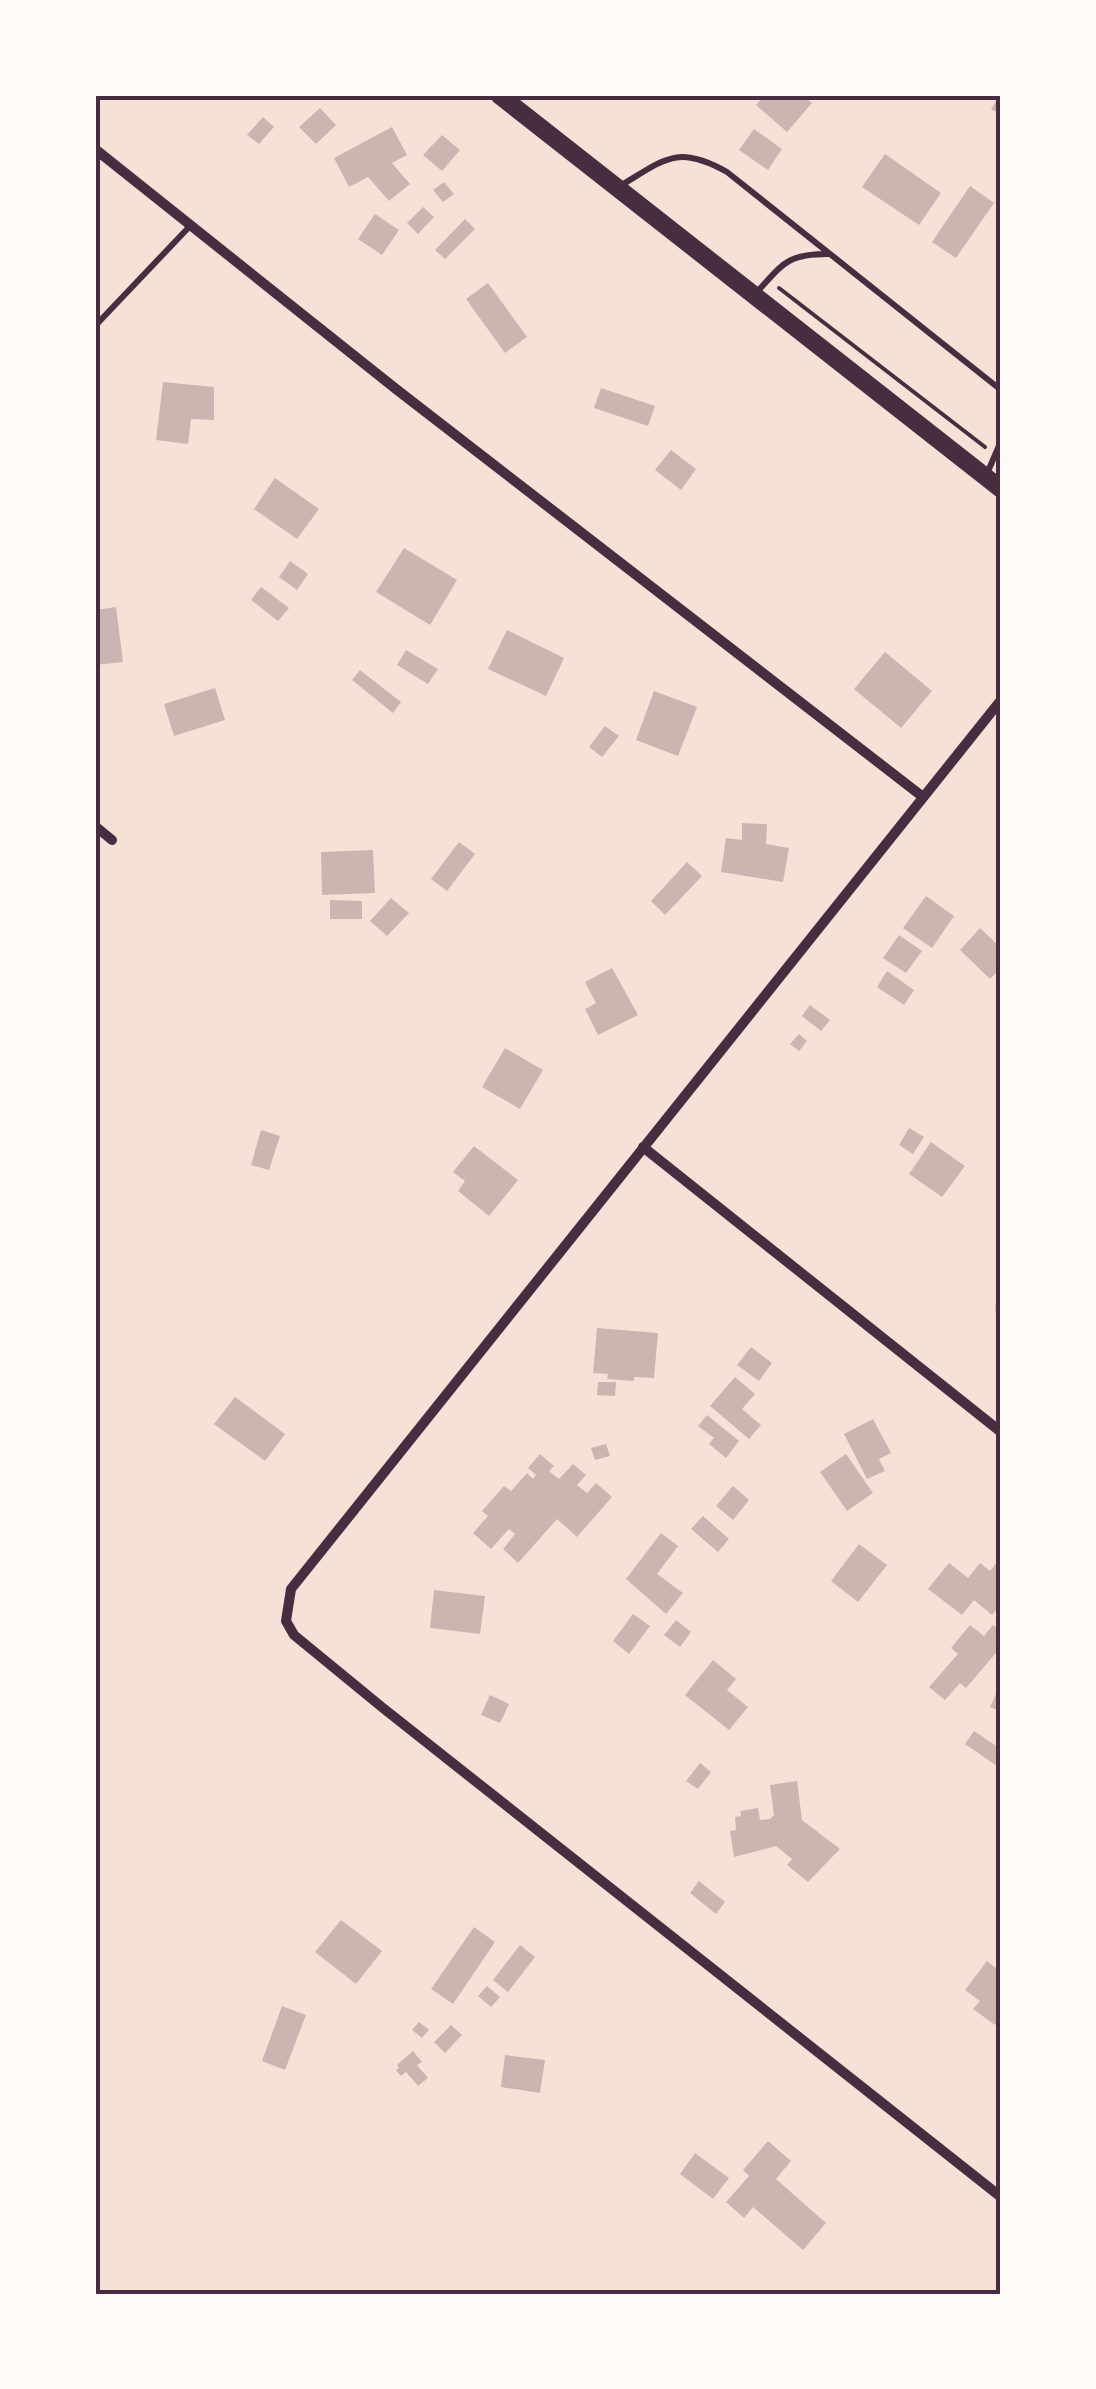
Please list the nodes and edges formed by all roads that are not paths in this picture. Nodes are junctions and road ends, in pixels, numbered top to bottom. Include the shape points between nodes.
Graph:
1 (498, 95) edge
2 (95, 148) edge
3 (619, 187) junction
4 (191, 225) junction
5 (828, 254) junction
6 (755, 294) junction
7 (95, 326) edge
8 (1001, 390) edge
9 (1001, 441) edge
10 (986, 476) junction
11 (1001, 489) edge
12 (1001, 700) edge
13 (922, 797) junction
14 (95, 826) edge
15 (112, 840) dead end
16 (644, 1147) junction
17 (1001, 1432) edge
18 (1001, 2197) edge

1 - 3 main road
2 - 4 street
3 - 5 lane via 671,156 701,157
3 - 6 main road
4 - 7 lane
4 - 13 street
5 - 6 lane via 799,254
5 - 8 lane
6 - 10 main road
9 - 10 lane
10 - 11 main road
12 - 13 street
13 - 16 street
14 - 15 street
16 - 17 street
16 - 18 street via 291,1589 286,1621 294,1636 398,1720

